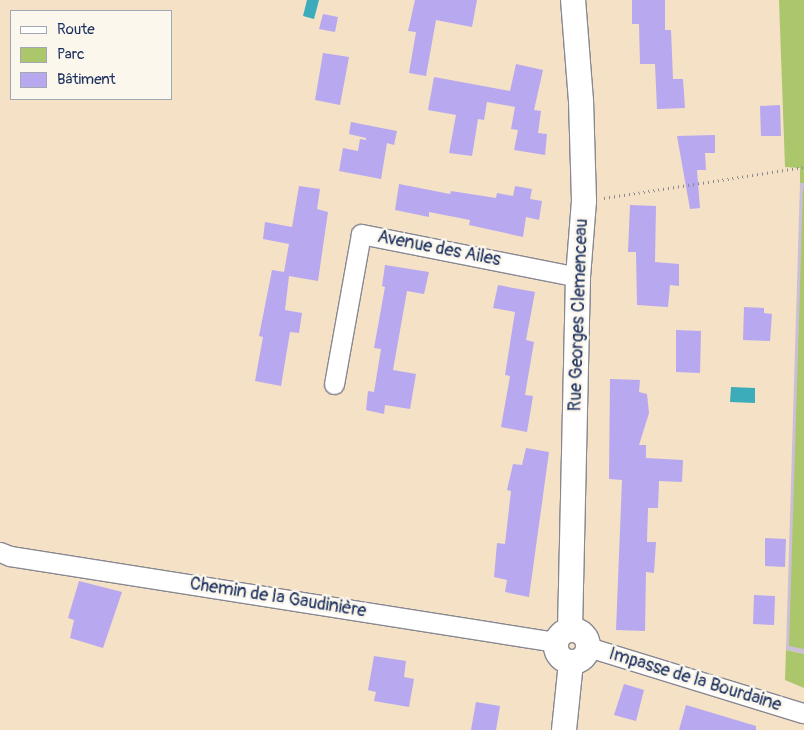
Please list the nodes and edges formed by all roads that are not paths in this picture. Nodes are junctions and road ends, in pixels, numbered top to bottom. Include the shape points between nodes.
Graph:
1 (573, 0) edge
2 (578, 277) junction
3 (334, 384) dead end
4 (0, 552) edge
5 (563, 636) junction
6 (579, 654) junction
7 (803, 713) edge
8 (564, 730) edge

1 - 2 street, Rue Georges Clemenceau via 584,201
2 - 3 street, Avenue des Ailes via 361,234
2 - 5 street, Rue Georges Clemenceau
4 - 5 street, Chemin de la Gaudinière
5 - 6 street via 556,648 560,658
6 - 7 street, Impasse de la Bourdaine
6 - 8 street

